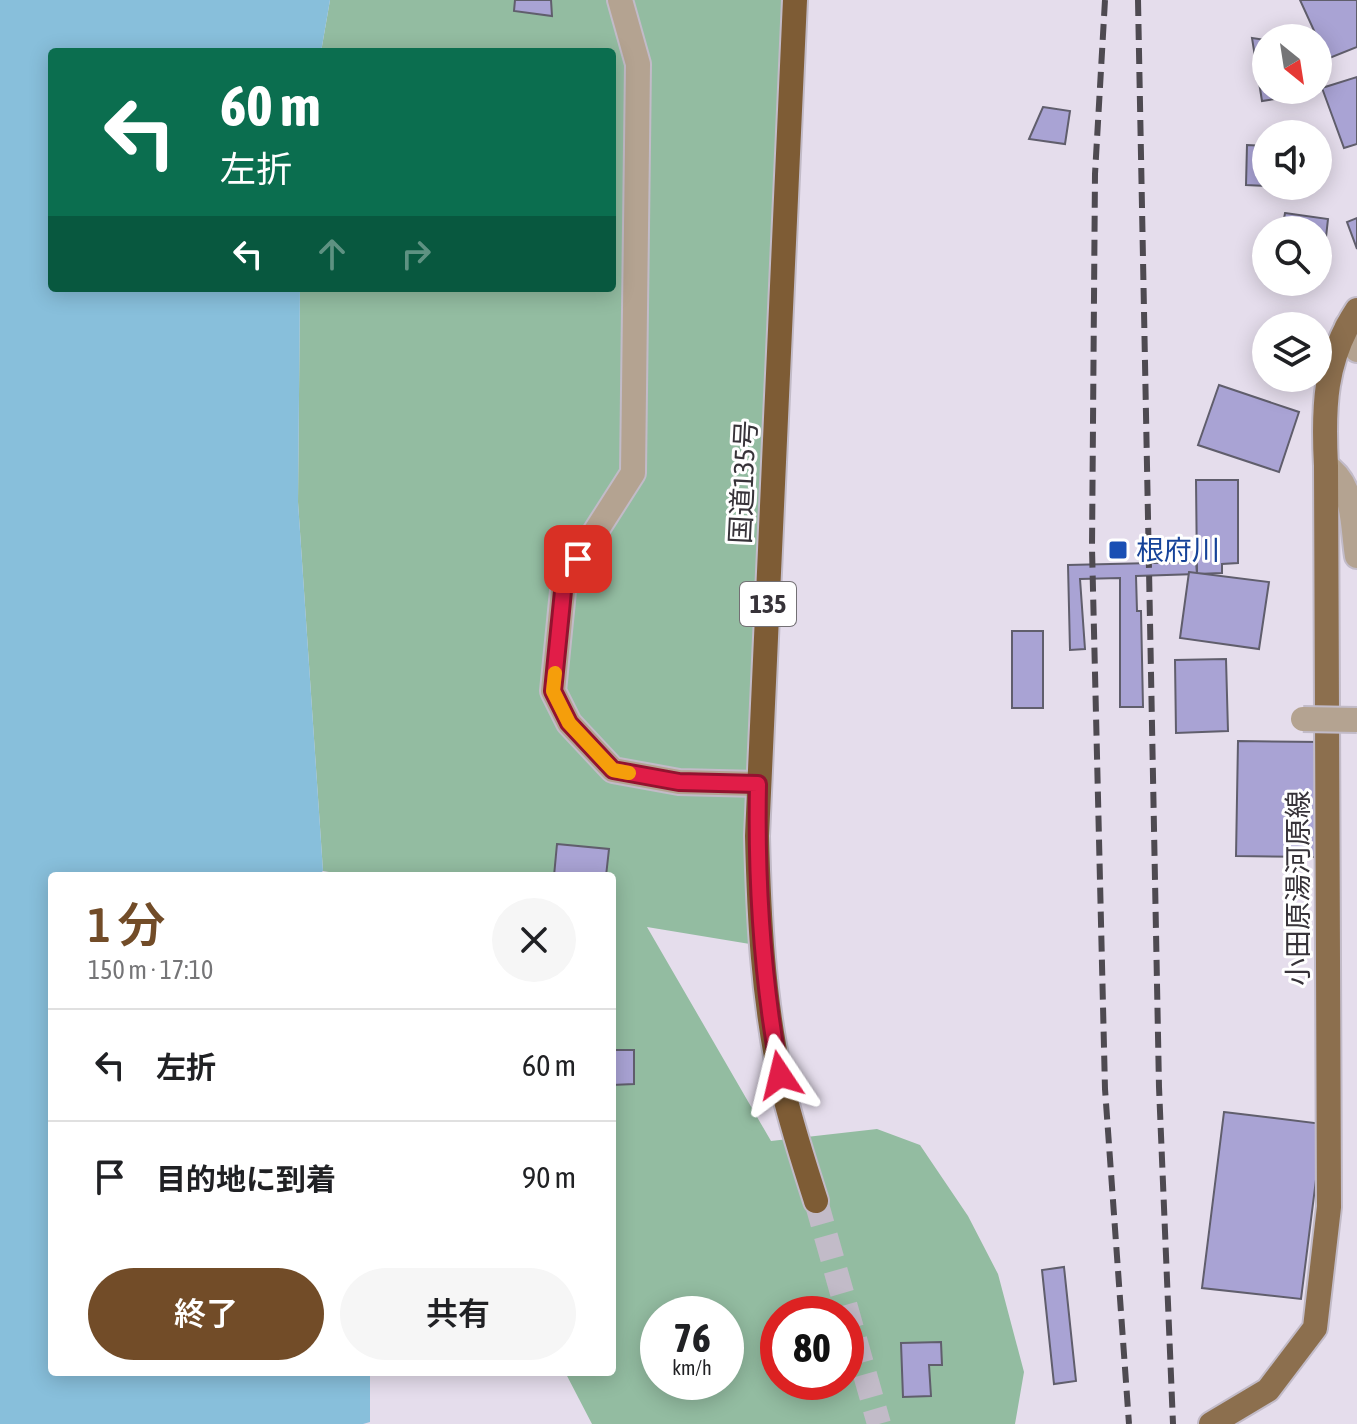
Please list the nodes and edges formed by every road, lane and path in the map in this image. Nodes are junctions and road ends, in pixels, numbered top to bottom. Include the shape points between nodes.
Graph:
1 (620, 0) edge
2 (795, 0) edge
3 (1352, 318) edge
4 (1357, 350) edge
5 (1326, 466) junction
6 (1357, 556) edge
7 (1303, 719) dead end
8 (1357, 720) edge
9 (758, 784) junction
10 (816, 1201) tunnel mouth
11 (1211, 1424) edge

1 - 9 street via 638,64 633,473 564,581 553,691 569,723 613,770 679,782
2 - 9 highway, 国道135号 / 135
3 - 4 street
3 - 5 main road, 小田原湯河原線 via 1331,359 1323,408
5 - 6 street via 1347,488
5 - 11 main road, 小田原湯河原線 via 1329,1207 1315,1328 1268,1390
7 - 8 street, bridge
9 - 10 highway, 国道135号 / 135 via 758,902 769,1010 789,1114

